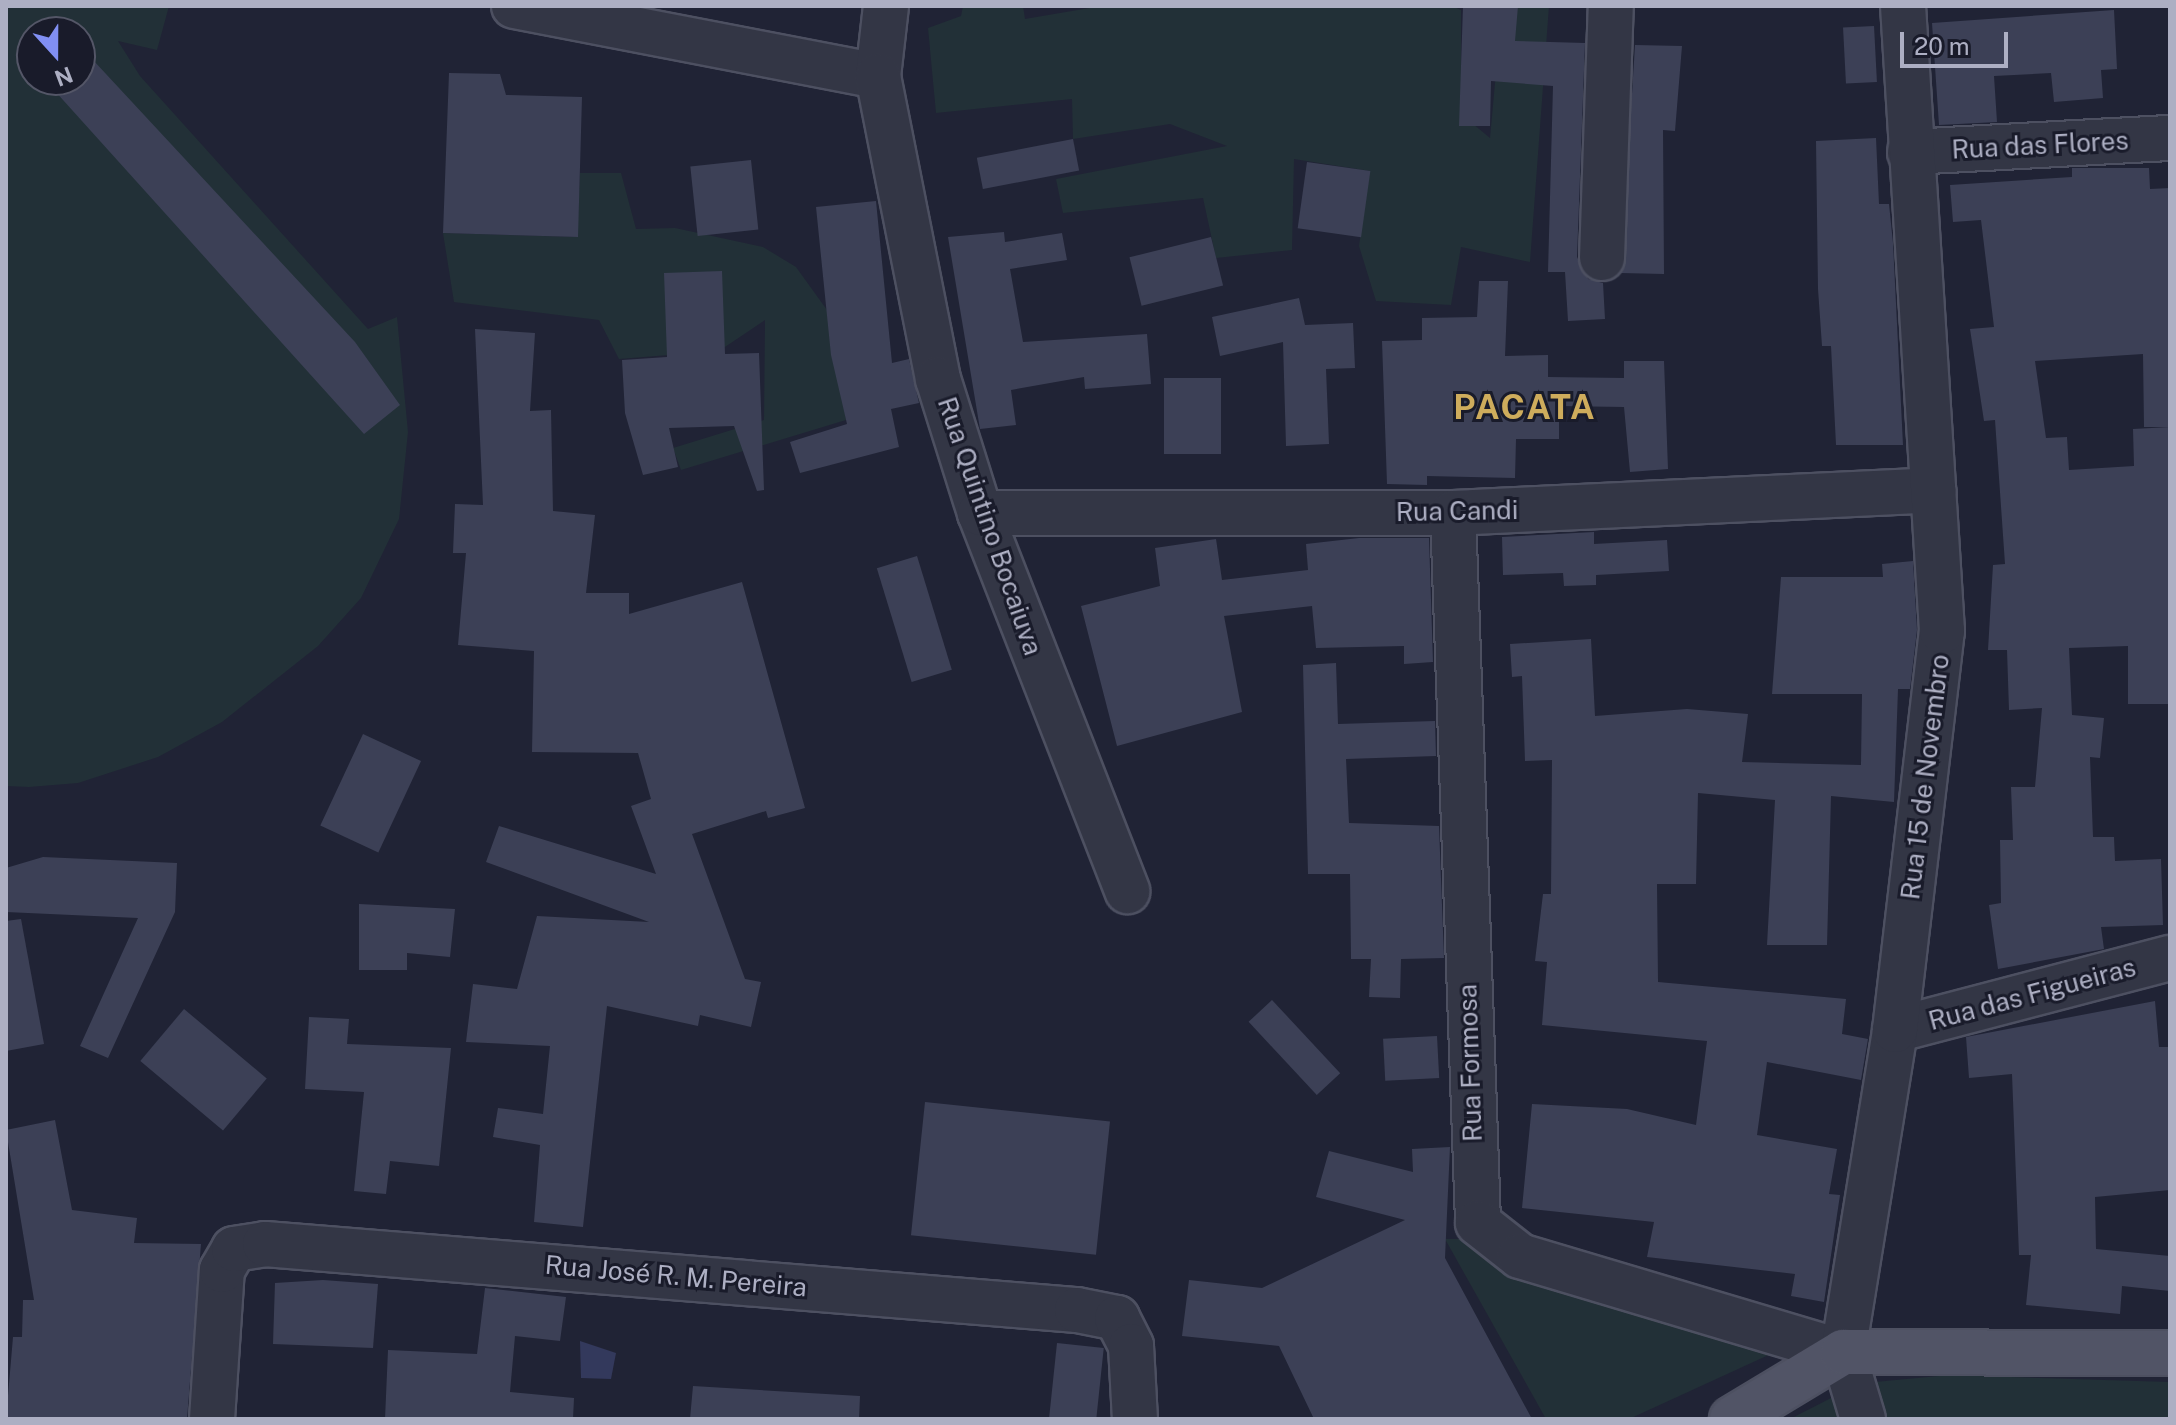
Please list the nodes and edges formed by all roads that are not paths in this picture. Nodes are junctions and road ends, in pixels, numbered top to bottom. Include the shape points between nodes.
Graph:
1 (514, 6) edge
2 (886, 6) edge
3 (1611, 6) edge
4 (1903, 6) edge
5 (878, 76) junction
6 (2170, 138) edge
7 (1910, 152) junction
8 (1602, 258) dead end
9 (1933, 490) junction
10 (980, 513) junction
11 (1453, 513) junction
12 (1127, 891) dead end
13 (2170, 958) edge
14 (1895, 1030) junction
15 (1843, 1352) junction
16 (2170, 1353) edge
17 (212, 1419) edge
18 (1135, 1419) edge
19 (1732, 1419) edge
20 (1863, 1419) edge

1 - 5 street
2 - 5 street, Rua Quintino Bocaiuva
3 - 8 street
4 - 7 street, Rua 15 de Novembro
5 - 10 street, Rua Quintino Bocaiuva via 938,379
6 - 7 street, Rua das Flores
7 - 9 street, Rua 15 de Novembro
9 - 11 street, Rua Candi
9 - 14 street, Rua 15 de Novembro via 1939,690
10 - 11 street, Rua Candi
10 - 12 street, Rua Quintino Bocaiuva
11 - 15 street, Rua Formosa via 1478,1223 1520,1256
13 - 14 street, Rua das Figueiras
14 - 15 street, Rua 15 de Novembro
15 - 16 main road
15 - 19 main road
15 - 20 street
17 - 18 street, Rua José R. M. Pereira via 222,1270 234,1249 297,1244 1117,1318 1131,1346

